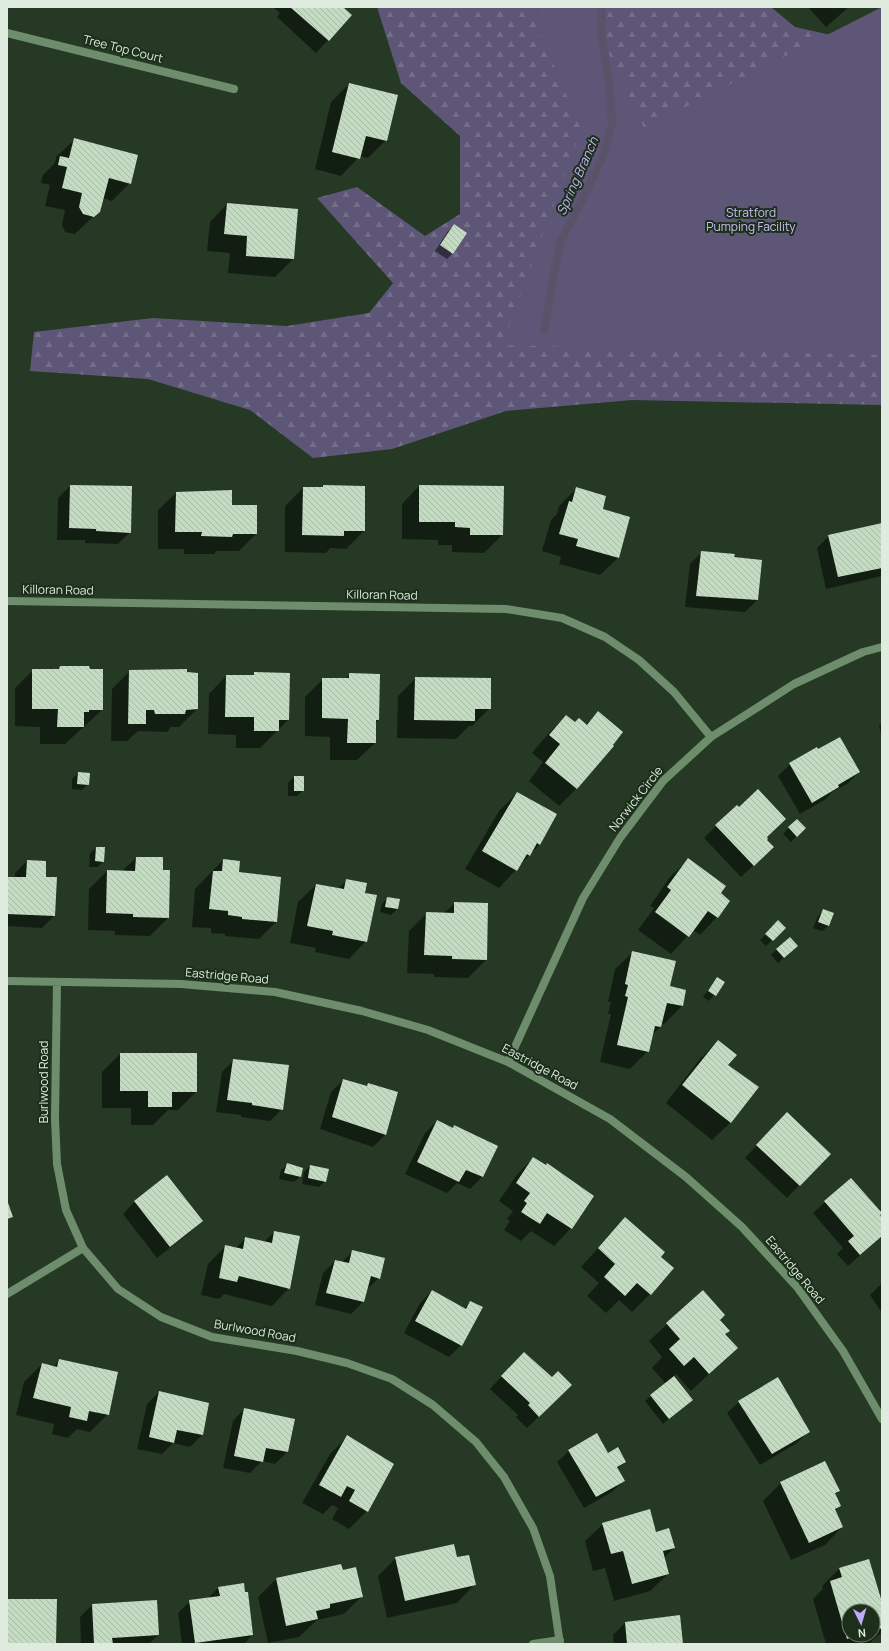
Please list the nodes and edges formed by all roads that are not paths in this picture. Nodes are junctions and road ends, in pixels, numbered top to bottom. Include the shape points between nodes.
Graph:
1 (7, 33) edge
2 (234, 89) dead end
3 (7, 601) edge
4 (882, 647) edge
5 (711, 736) junction
6 (7, 981) edge
7 (57, 982) junction
8 (508, 1062) junction
9 (83, 1248) junction
10 (7, 1294) edge
11 (882, 1419) edge
12 (560, 1642) edge
13 (533, 1644) edge

1 - 2 street, Tree Top Court
3 - 5 street, Killoran Road via 506,609 562,618 605,637 639,660 674,692
4 - 5 street, Norwick Circle via 864,652 794,684
5 - 8 street, Norwick Circle via 663,781 620,838 583,898
6 - 7 street, Eastridge Road
7 - 8 street, Eastridge Road via 181,984 275,992 362,1010 428,1030
7 - 9 street, Burlwood Road via 57,1164 66,1210
8 - 11 street, Eastridge Road via 610,1118 686,1177 742,1227 797,1287 843,1351
9 - 10 street
9 - 12 street, Burlwood Road via 118,1289 161,1317 212,1337 297,1351 347,1363 392,1379 433,1405 476,1442 504,1477 533,1528 550,1576
12 - 13 street

